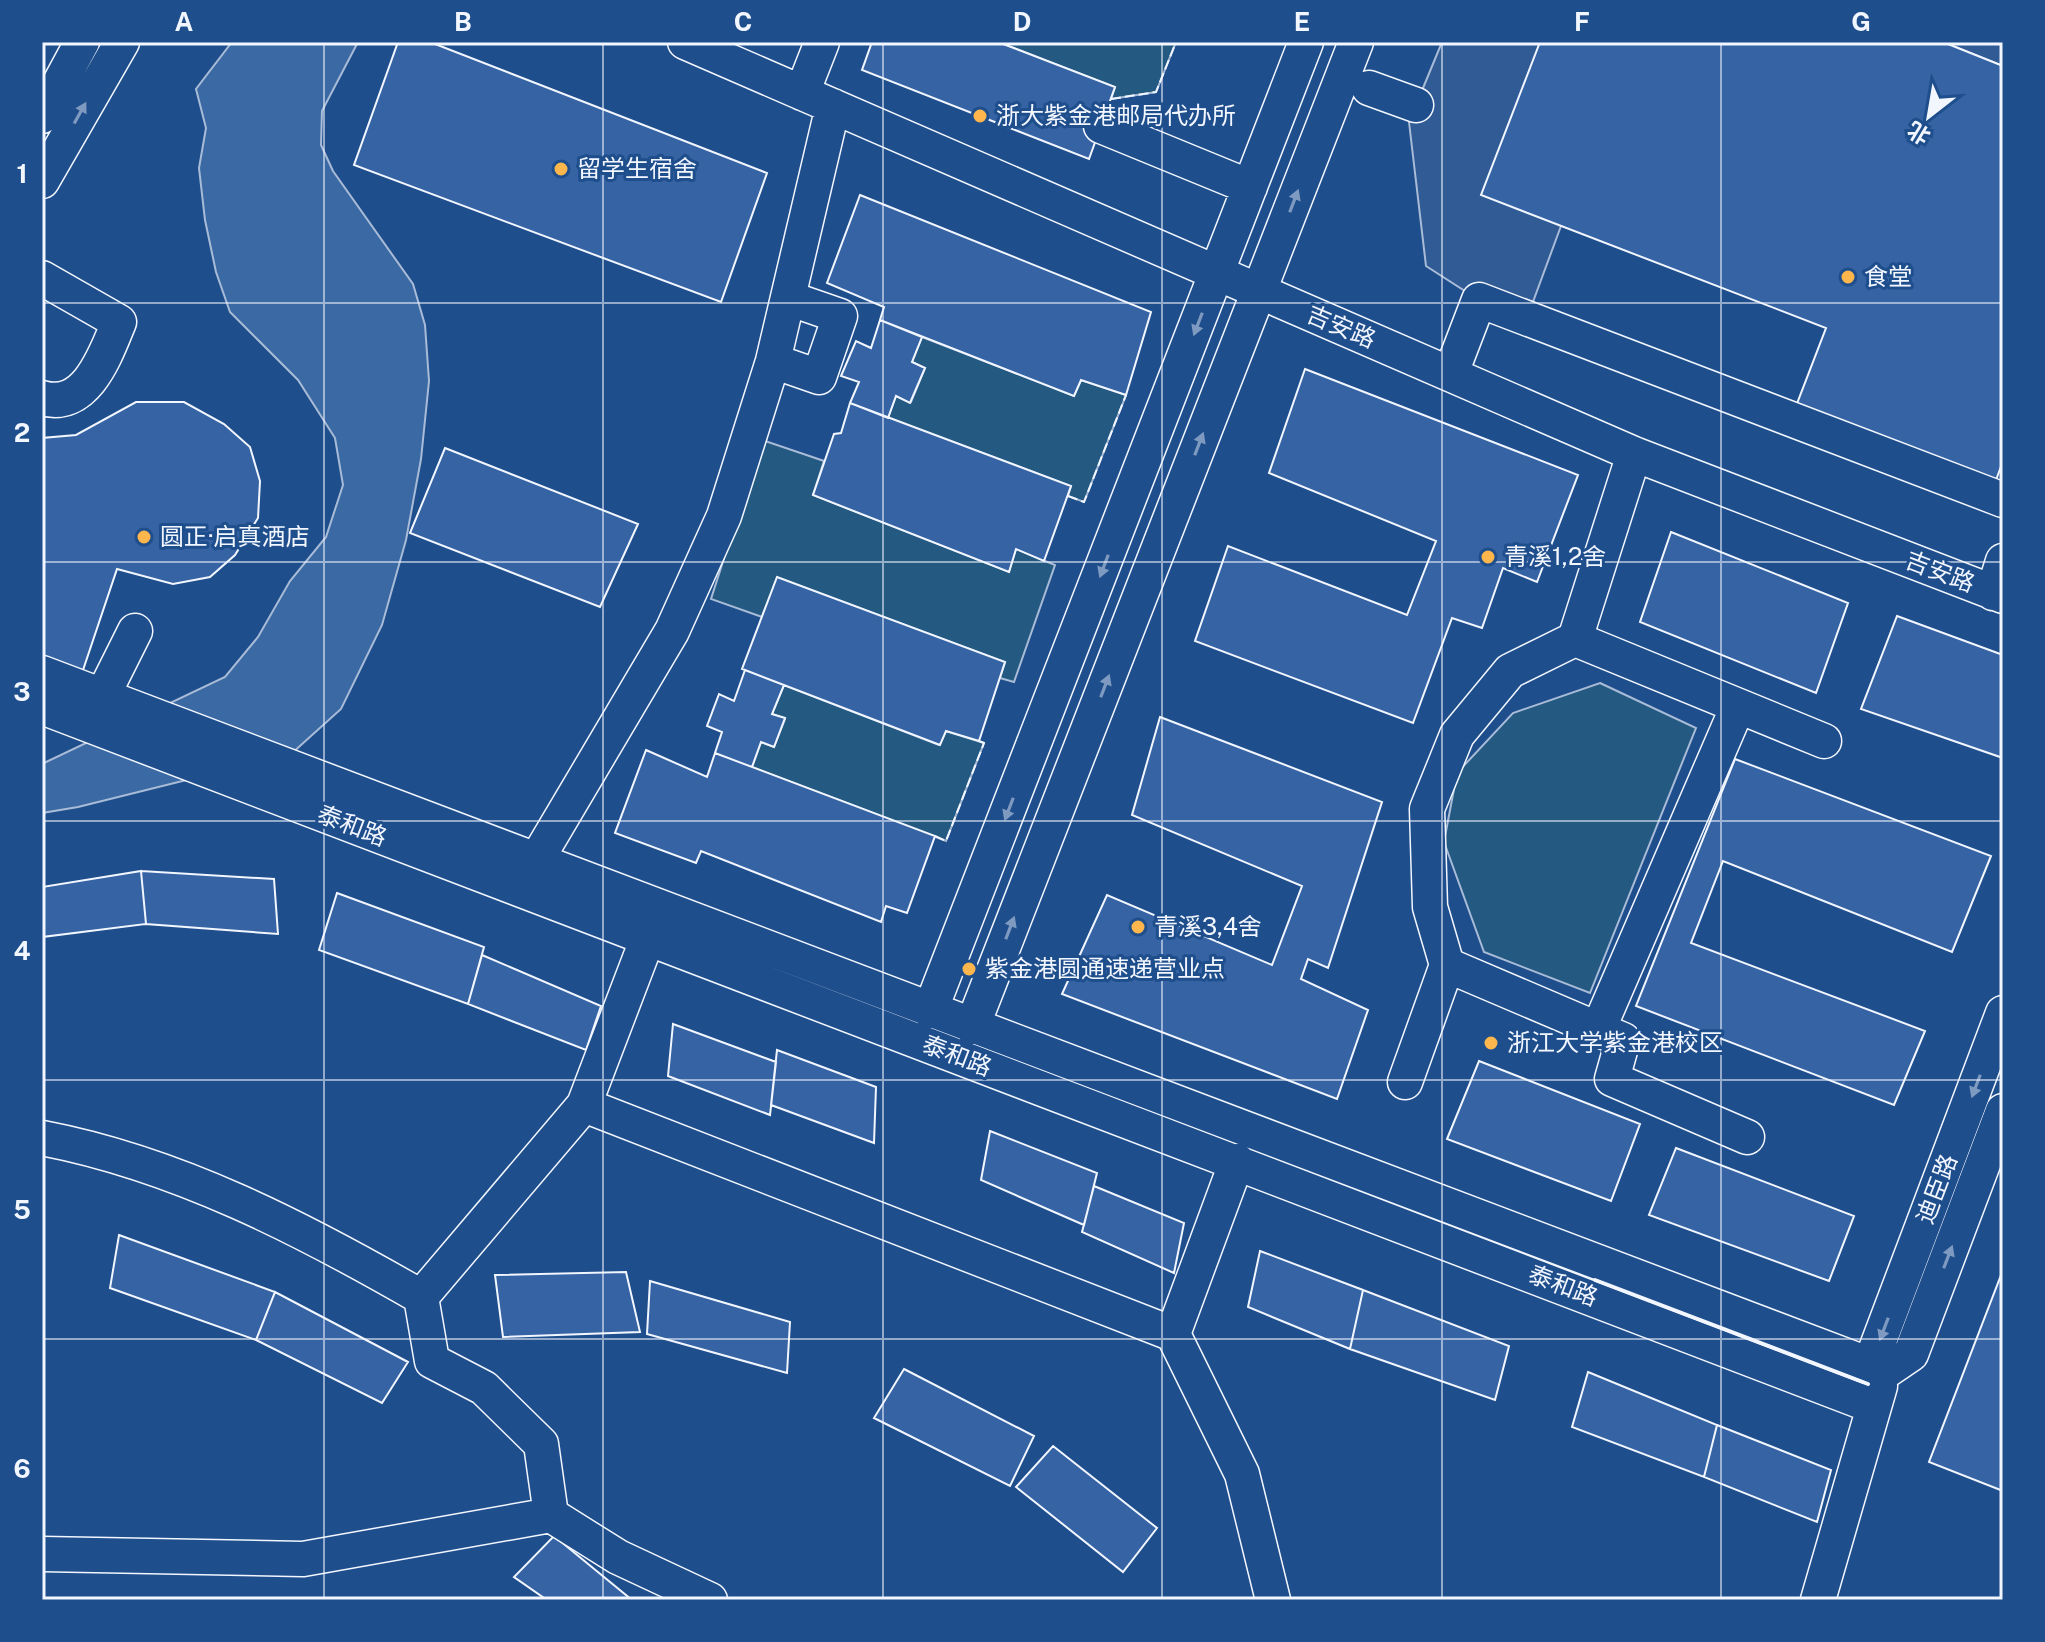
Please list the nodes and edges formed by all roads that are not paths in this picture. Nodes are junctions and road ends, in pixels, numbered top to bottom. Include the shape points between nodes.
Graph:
1 (82, 42) edge
2 (122, 42) edge
3 (685, 42) edge
4 (822, 42) edge
5 (1306, 42) edge
6 (1356, 42) edge
7 (1369, 88) dead end
8 (802, 93) junction
9 (1416, 105) dead end
10 (833, 106) junction
11 (42, 116) edge
12 (1101, 126) dead end
13 (42, 181) edge
14 (1250, 187) junction
15 (1217, 274) junction
16 (42, 278) edge
17 (1258, 292) junction
18 (788, 298) junction
19 (773, 361) junction
20 (1451, 373) junction
21 (42, 398) edge
22 (1634, 454) junction
23 (2003, 500) edge
24 (2000, 583) edge
25 (135, 631) dead end
26 (1575, 639) junction
27 (42, 673) edge
28 (111, 700) junction
29 (1738, 706) junction
30 (42, 707) edge
31 (1824, 741) dead end
32 (537, 859) junction
33 (647, 940) junction
34 (1447, 965) junction
35 (930, 1011) junction
36 (2003, 1013) edge
37 (972, 1027) junction
38 (1598, 1030) junction
39 (1405, 1082) dead end
40 (584, 1105) junction
41 (2003, 1111) edge
42 (1948, 1125) junction
43 (1747, 1137) dead end
44 (42, 1138) edge
45 (1997, 1145) edge
46 (1237, 1161) junction
47 (421, 1297) junction
48 (1173, 1334) junction
49 (1878, 1368) junction
50 (1873, 1406) junction
51 (551, 1515) junction
52 (42, 1554) edge
53 (710, 1600) edge
54 (1273, 1600) edge
55 (1818, 1600) edge

1 - 11 street
13 -> 2 street
3 - 8 street, 吉安路
4 - 8 street
5 - 14 street
17 -> 6 street
7 - 9 street
8 - 10 street, 吉安路
10 - 15 street, 吉安路
10 - 18 street
12 - 14 street
14 - 15 street
15 - 17 street, 吉安路
15 -> 35 street
16 - 21 street via 119,322 102,362 81,392 52,401
17 - 20 street, 吉安路
37 -> 17 street
18 - 19 street
18 - 19 street via 840,316 819,377
19 - 32 street via 724,516 672,631
20 - 22 street, 吉安路
20 - 23 street via 1479,300
22 - 24 street, 吉安路
22 - 26 street
25 - 28 street
26 - 29 street
26 - 34 street via 1510,671 1457,735 1427,809 1430,907
27 - 28 street, 泰和路
28 - 32 street, 泰和路
29 - 31 street
29 - 38 street
30 - 33 street, 泰和路
32 - 35 street, 泰和路
33 - 40 street
33 - 46 street, 泰和路
34 - 38 street
34 - 39 street
35 - 37 street, 泰和路
36 -> 42 street, 迪臣路
37 - 49 street, 泰和路
38 - 43 street via 1623,1040 1612,1079
40 - 47 street
40 - 48 street
41 - 45 street, 迪臣路
42 - 45 street
42 -> 49 street, 迪臣路
44 - 47 street via 185,1178 341,1251
49 -> 45 street, 迪臣路 via 1911,1354
46 - 48 street
46 - 50 street, 泰和路
47 - 51 street via 432,1361 484,1388 541,1444
48 - 54 street via 1242,1474
49 - 50 street
50 - 55 street
51 - 52 street via 303,1559
51 - 53 street via 618,1557

